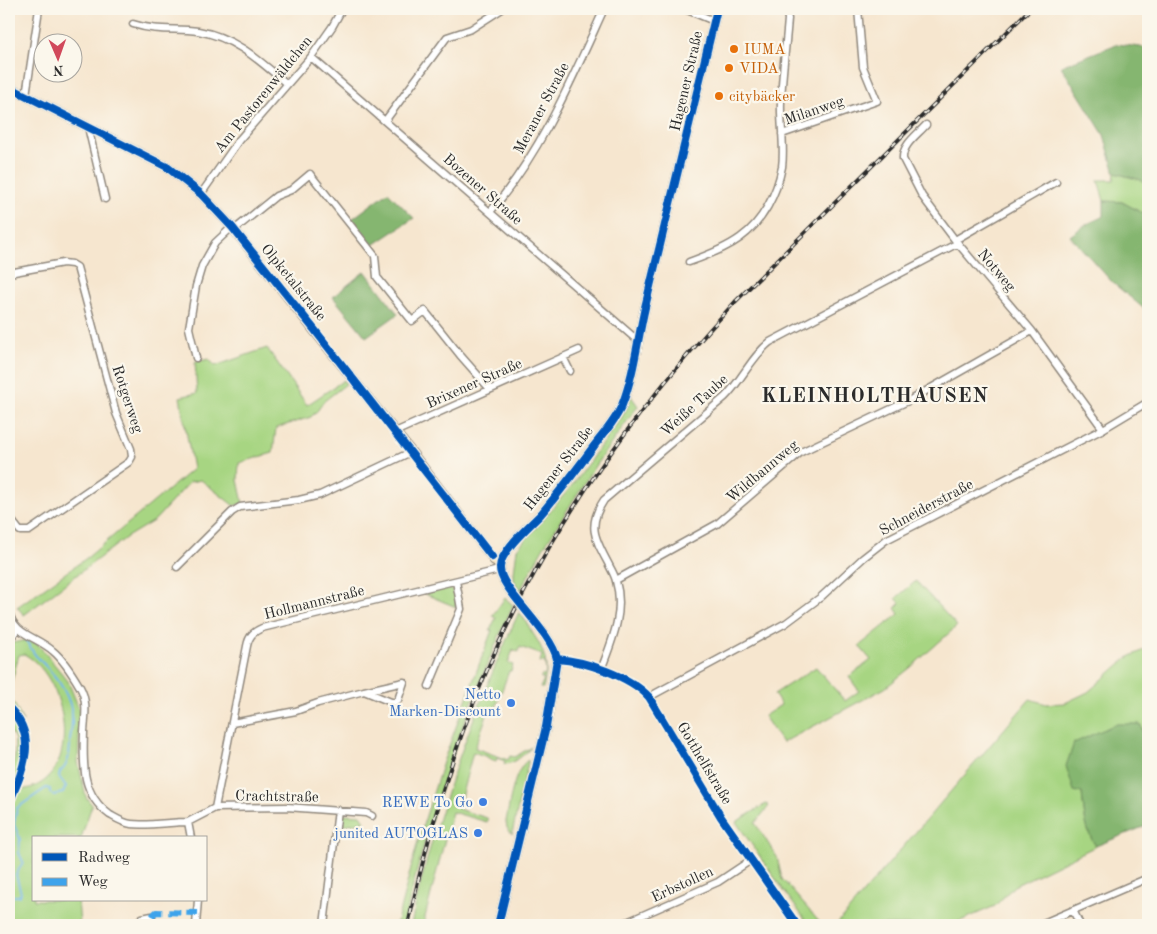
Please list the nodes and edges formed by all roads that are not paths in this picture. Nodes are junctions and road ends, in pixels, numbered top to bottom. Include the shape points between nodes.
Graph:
1 (39, 9) edge
2 (342, 9) edge
3 (502, 9) edge
4 (604, 9) edge
5 (685, 9) edge
6 (717, 9) edge
7 (786, 9) edge
8 (858, 9) edge
9 (714, 21) junction
10 (133, 24) dead end
11 (311, 57) junction
12 (287, 84) junction
13 (9, 87) edge
14 (26, 95) junction
15 (385, 121) junction
16 (926, 126) dead end
17 (88, 127) junction
18 (782, 134) junction
19 (1056, 182) dead end
20 (201, 194) junction
21 (105, 199) dead end
22 (490, 212) junction
23 (233, 228) junction
24 (957, 241) junction
25 (689, 262) dead end
26 (9, 273) edge
27 (1032, 331) junction
28 (638, 340) junction
29 (579, 350) dead end
30 (563, 357) junction
31 (196, 358) dead end
32 (570, 371) dead end
33 (490, 389) junction
34 (1148, 402) edge
35 (1103, 429) junction
36 (395, 432) junction
37 (411, 452) junction
38 (9, 517) edge
39 (177, 567) dead end
40 (500, 567) junction
41 (456, 580) junction
42 (616, 580) junction
43 (9, 612) edge
44 (17, 630) junction
45 (9, 640) edge
46 (556, 659) junction
47 (601, 670) junction
48 (429, 686) dead end
49 (364, 692) junction
50 (649, 697) junction
51 (232, 723) junction
52 (215, 808) junction
53 (338, 810) junction
54 (372, 816) dead end
55 (188, 822) junction
56 (191, 836) edge
57 (751, 860) junction
58 (1148, 878) edge
59 (198, 902) edge
60 (1073, 910) junction
61 (152, 916) dead end
62 (136, 925) edge
63 (196, 925) edge
64 (324, 925) edge
65 (498, 925) edge
66 (620, 925) edge
67 (797, 925) edge
68 (1040, 925) edge
69 (1080, 925) edge

1 - 14 street
2 - 11 street, Am Pastorenwäldchen
3 - 15 street via 471,30 447,37
4 - 22 street, Meraner Straße via 548,126 503,198
5 - 9 street
6 - 9 main road, Hagener Straße
7 - 18 street
8 - 18 street, Milanweg via 863,66 877,101
9 - 28 main road, Hagener Straße
10 - 12 street via 149,30 200,31 219,36 247,50
11 - 12 street, Am Pastorenwäldchen
11 - 15 street, Bozener Straße
12 - 20 street, Am Pastorenwäldchen via 240,140
13 - 14 main road, Olpketalstraße
14 - 17 main road, Olpketalstraße
15 - 22 street, Bozener Straße
16 - 24 street, Notweg via 905,147 903,160 922,196
17 - 20 main road, Olpketalstraße via 167,168
17 - 21 street
18 - 25 street, Milanweg via 782,166 768,206 741,238
19 - 24 street, Weiße Taube
20 - 23 main road, Olpketalstraße
22 - 28 street, Bozener Straße
23 - 31 street via 215,243 202,266 196,286 189,328
23 - 33 street via 310,174 375,256 377,278 412,322 425,312
23 - 36 main road, Olpketalstraße
24 - 27 street, Notweg
24 - 42 street, Weiße Taube via 759,350 725,398 604,500 596,512 595,536
26 - 38 street, Rotgerweg via 63,263 77,267 116,413 132,457 29,531 20,531
27 - 35 street, Notweg
27 - 42 street, Wildbannweg via 910,400 801,452 717,524
28 - 40 main road, Hagener Straße via 618,414 560,492 510,547
29 - 30 street, Brixener Straße
30 - 32 street
30 - 33 street, Brixener Straße
33 - 36 street, Brixener Straße
34 - 35 street, Schneiderstraße
35 - 50 street, Schneiderstraße via 886,540 822,597 786,623
36 - 37 main road, Olpketalstraße
37 - 39 street via 320,495 240,508 232,512
37 - 40 main road, Olpketalstraße
40 - 41 street, Hollmannstraße
40 - 46 main road via 512,594 544,632
41 - 48 street via 460,609
41 - 51 street, Hollmannstraße via 254,632 246,646
42 - 47 street, Weiße Taube via 619,601 617,628
43 - 44 street
44 - 45 street
44 - 55 street via 36,638 51,650 66,665 81,689 86,709 85,772 94,800 118,820 131,824
46 - 47 street, Gotthelfstraße
46 - 65 main road via 546,727
47 - 50 street, Gotthelfstraße via 634,684
49 - 49 street via 388,686 404,682 396,702
49 - 51 street via 318,702 296,711
50 - 57 street, Gotthelfstraße
51 - 52 street, Hollmannstraße
52 - 53 street, Crachtstraße via 287,806
52 - 55 street
53 - 54 street, Crachtstraße via 366,812
53 - 64 street, Crachtstraße
55 - 56 street
57 - 66 street, Erbstollen via 718,882
57 - 67 street, Gotthelfstraße
58 - 60 street
59 - 63 street
60 - 68 street
60 - 69 street
61 - 62 street via 142,918

